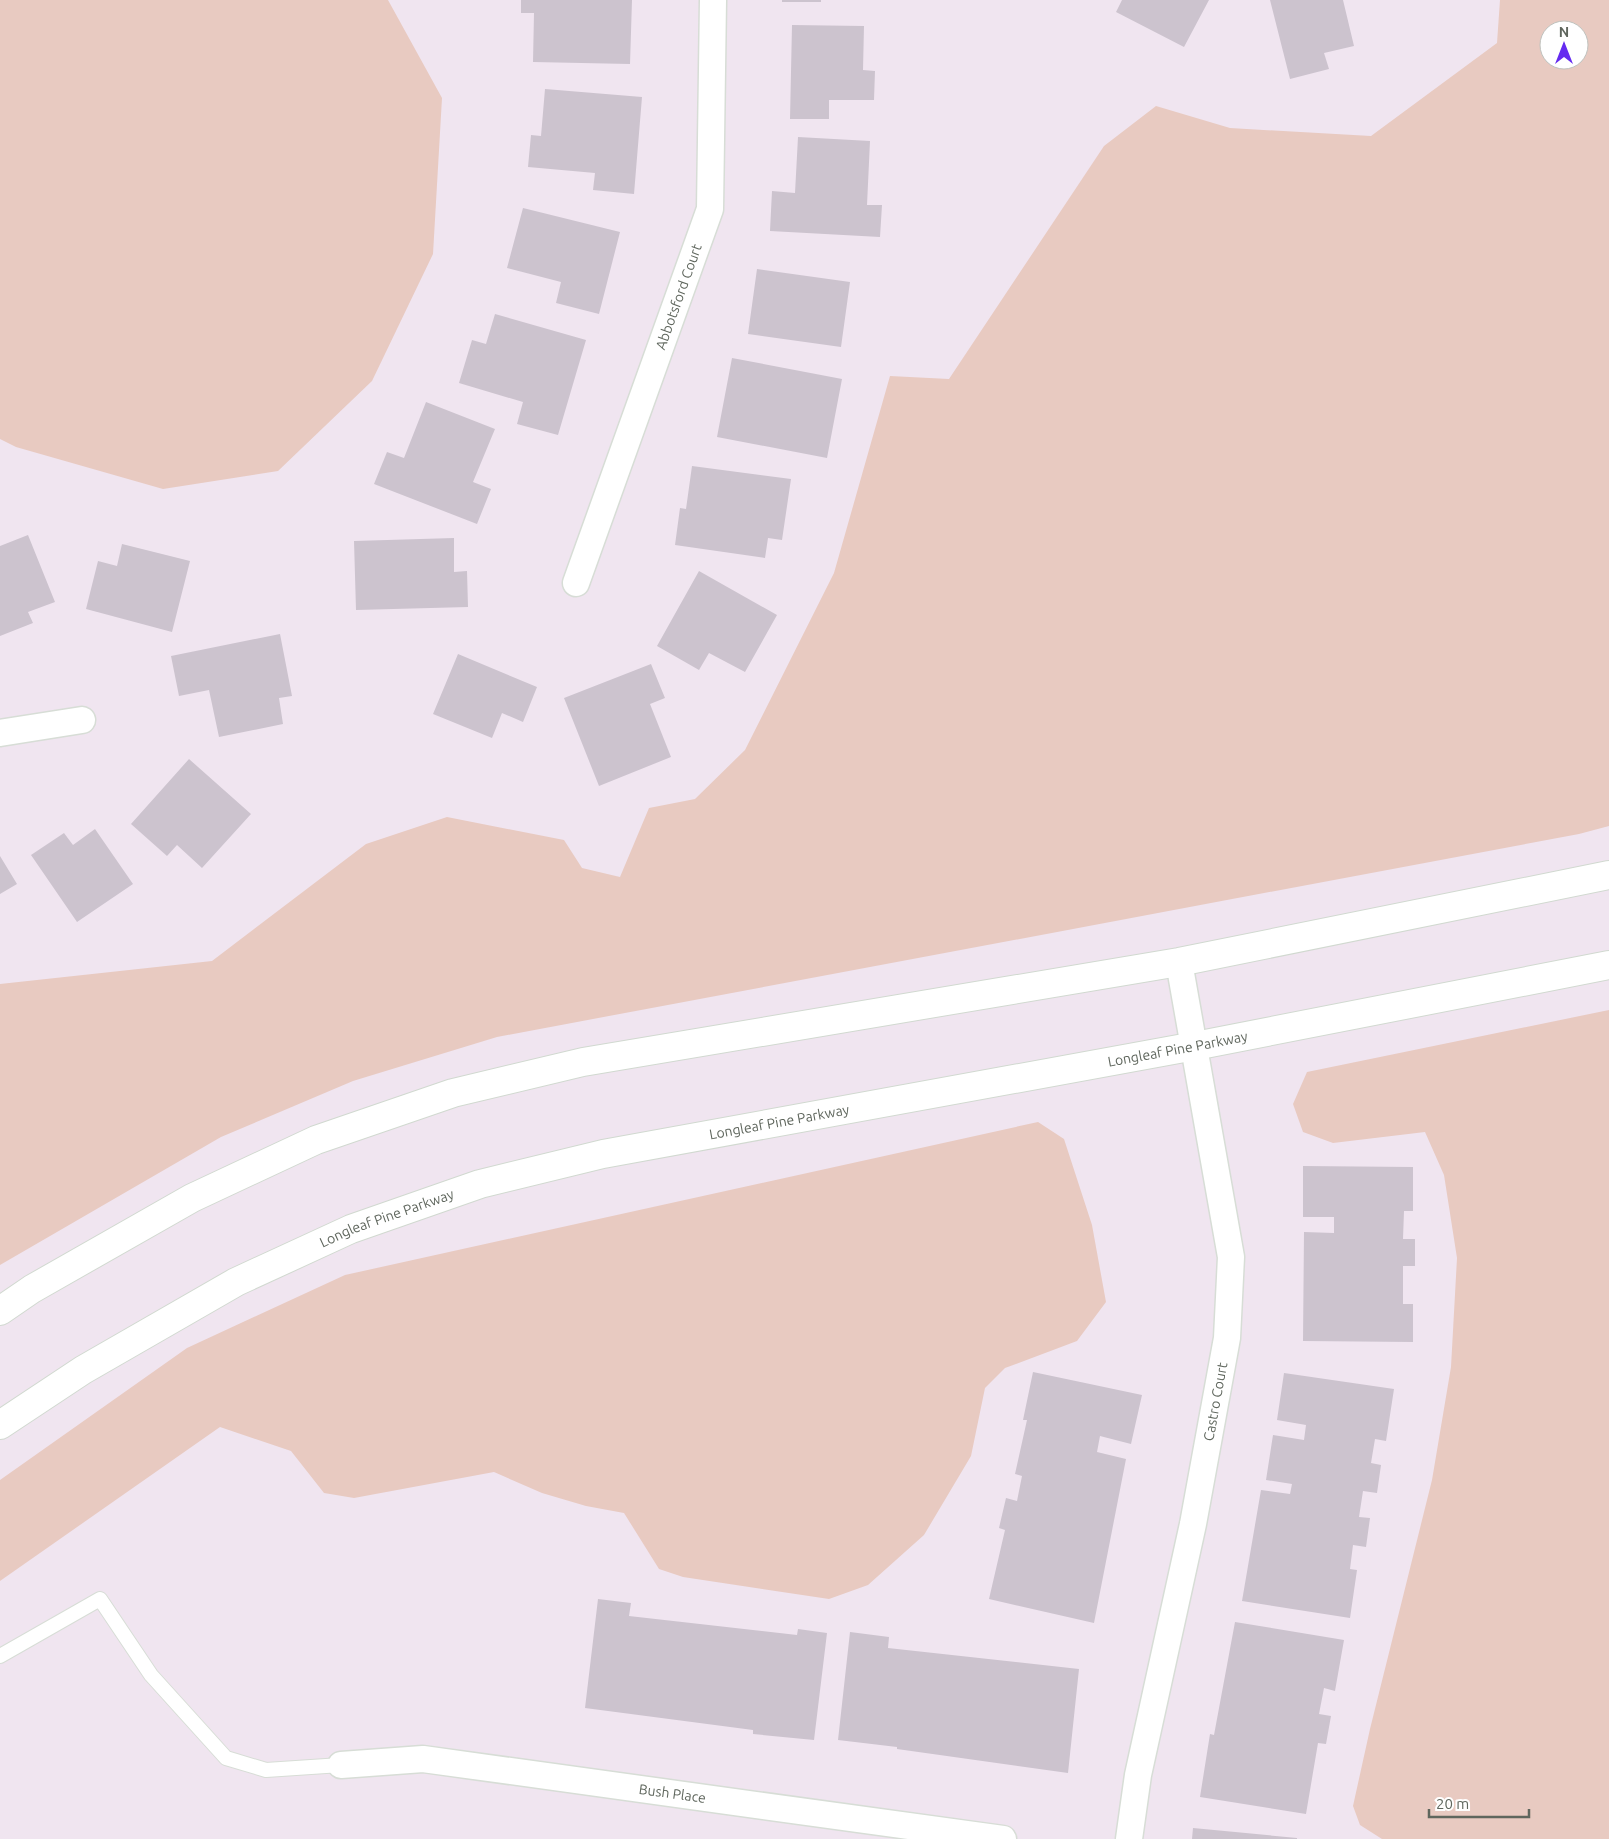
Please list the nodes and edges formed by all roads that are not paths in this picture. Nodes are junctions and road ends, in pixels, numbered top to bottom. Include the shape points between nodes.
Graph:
1 (712, 0) edge
2 (576, 583) dead end
3 (82, 720) dead end
4 (0, 733) edge
5 (1609, 875) edge
6 (1179, 962) junction
7 (1609, 965) edge
8 (1195, 1046) junction
9 (0, 1311) edge
10 (0, 1425) edge
11 (0, 1656) edge
12 (341, 1765) joint
13 (1002, 1839) edge
14 (1129, 1839) edge

1 - 2 street, Abbotsford Court via 710,209
3 - 4 street
5 - 6 main road
6 - 8 street, Castro Court
6 - 9 main road via 583,1062 453,1093 316,1140 192,1198 32,1289
7 - 8 main road, Longleaf Pine Parkway
8 - 10 main road, Longleaf Pine Parkway via 603,1154 480,1184 351,1228 236,1282 82,1370
8 - 14 street, Castro Court via 1230,1257 1227,1338 1193,1524 1138,1775
11 - 12 lane via 100,1600 151,1675 226,1758 266,1770
12 - 13 street, Bush Place via 423,1759

